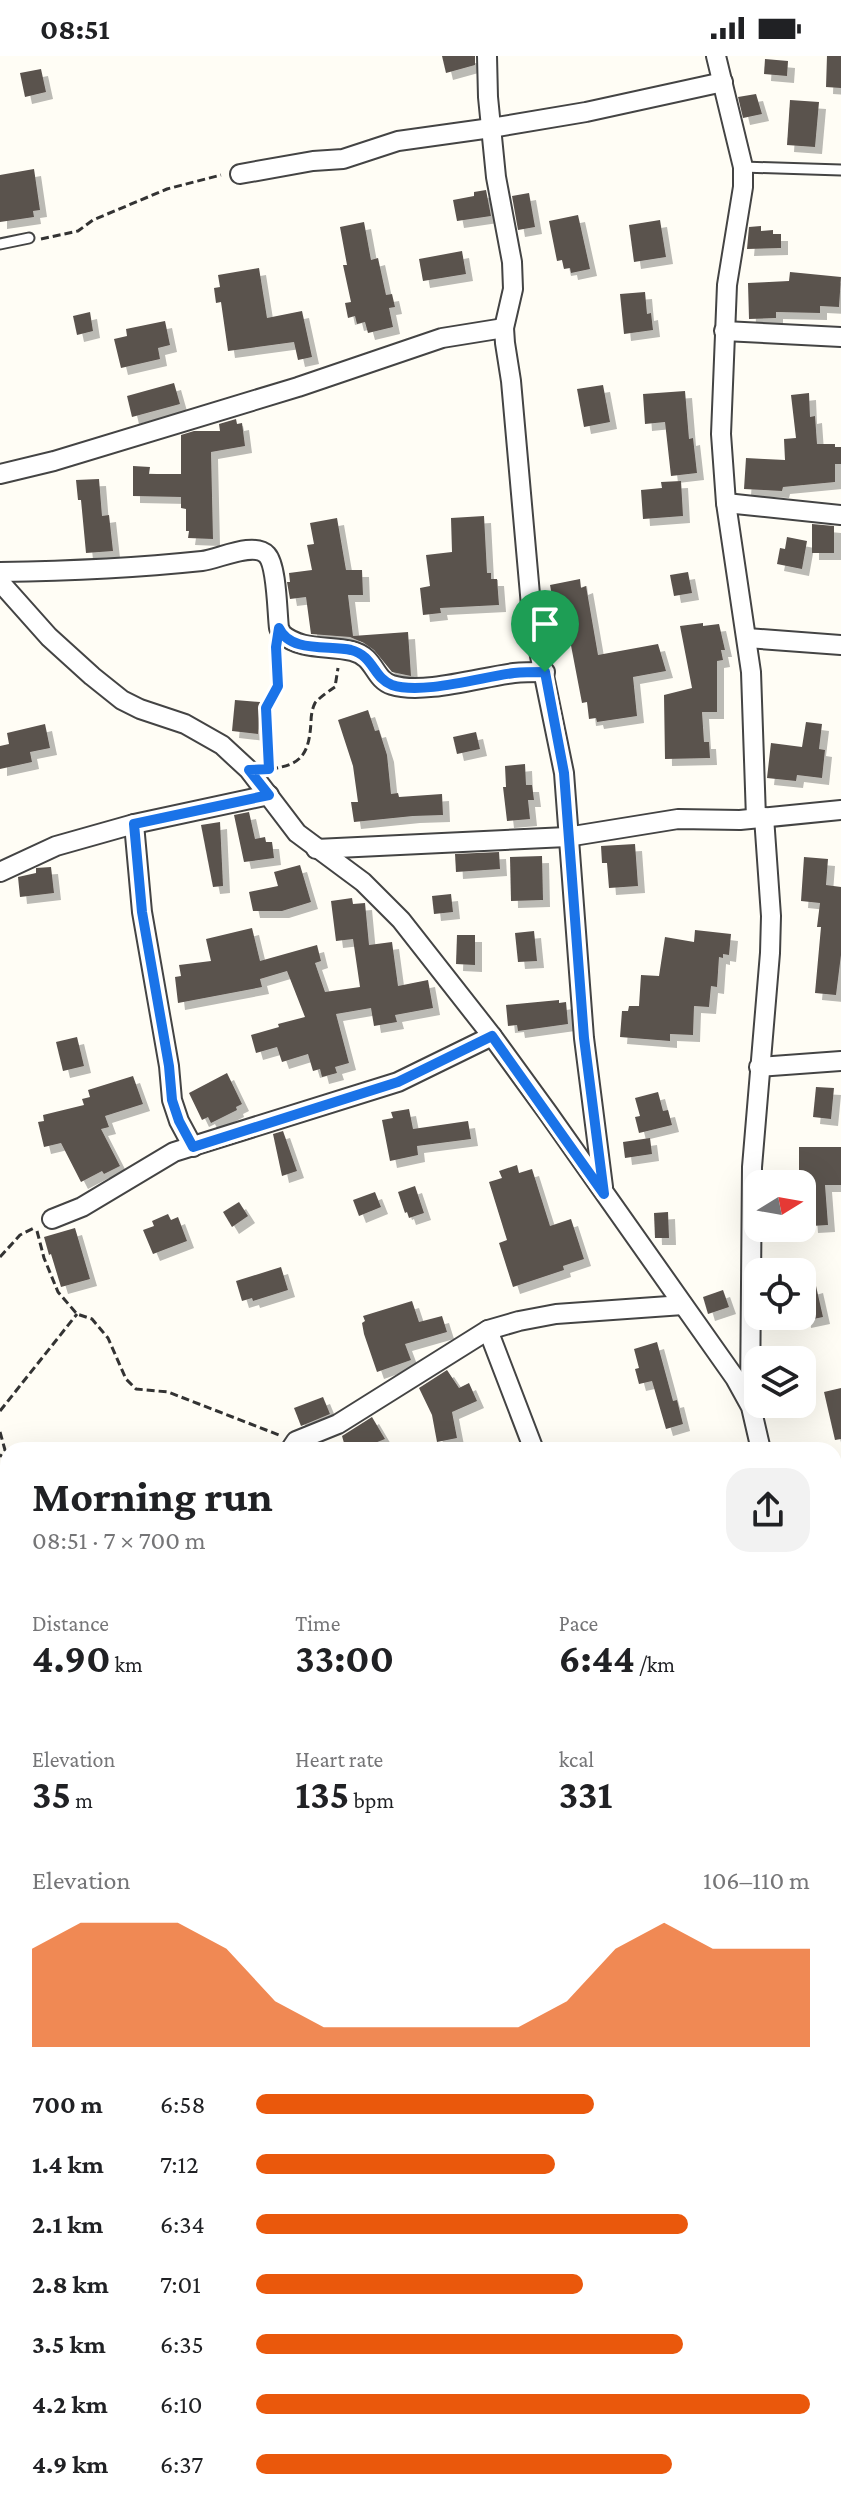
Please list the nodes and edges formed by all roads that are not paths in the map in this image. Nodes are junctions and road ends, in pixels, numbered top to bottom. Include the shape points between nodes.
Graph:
1 (487, 56) edge
2 (716, 56) edge
3 (723, 82) junction
4 (491, 128) junction
5 (743, 167) junction
6 (841, 170) edge
7 (240, 174) road end
8 (29, 238) road end
9 (0, 244) edge
10 (504, 328) junction
11 (724, 331) junction
12 (841, 337) edge
13 (0, 474) edge
14 (726, 503) junction
15 (841, 515) edge
16 (0, 572) edge
17 (0, 582) edge
18 (747, 638) junction
19 (841, 645) edge
20 (545, 672) junction
21 (269, 795) junction
22 (841, 810) edge
23 (760, 818) junction
24 (134, 824) junction
25 (567, 837) junction
26 (316, 849) junction
27 (0, 872) edge
28 (492, 1036) junction
29 (841, 1061) edge
30 (759, 1067) junction
31 (193, 1147) junction
32 (604, 1194) junction
33 (44, 1223) road end
34 (683, 1305) junction
35 (488, 1330) junction
36 (749, 1346) edge
37 (744, 1394) edge
38 (754, 1418) edge
39 (301, 1442) edge
40 (531, 1442) edge
41 (759, 1442) edge

1 - 4 street
2 - 3 street
3 - 4 street
3 - 5 street
4 - 7 street
4 - 10 street via 512,262 513,289
5 - 6 lane
5 - 11 street
8 - 9 lane
10 - 13 street via 442,338 284,392
10 - 20 street via 532,617
11 - 12 street
11 - 14 street via 721,434
14 - 15 street
14 - 18 street
16 - 20 street via 206,561 255,550 267,555 272,565 279,628 287,639 356,651 394,686 441,686
17 - 21 street via 49,637 122,700 222,745
18 - 19 street
18 - 23 street
20 - 25 street via 564,773
21 - 24 street
21 - 26 street
22 - 23 street
23 - 25 street via 678,819
23 - 30 street via 771,916
24 - 27 street via 56,846
24 - 31 street via 142,912 172,1100
25 - 26 street
25 - 32 street
26 - 28 street via 363,882 401,920
28 - 31 street via 398,1082
28 - 32 street
29 - 30 street
30 - 36 street
31 - 33 street via 174,1152 82,1207
32 - 34 street
34 - 35 street via 556,1314
34 - 37 street
35 - 39 street
35 - 40 street
38 - 41 street

